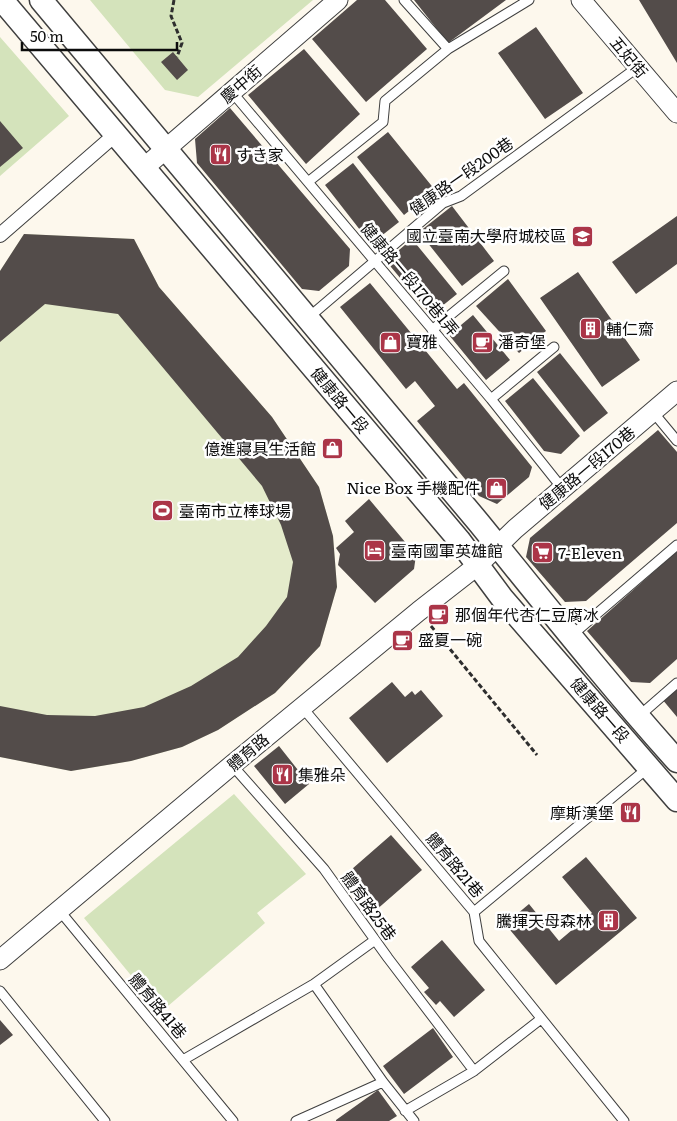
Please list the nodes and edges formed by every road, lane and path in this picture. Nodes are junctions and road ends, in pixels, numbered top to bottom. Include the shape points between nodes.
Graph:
1 (2, 0) edge
2 (41, 0) edge
3 (174, 0) edge
4 (338, 0) edge
5 (404, 0) edge
6 (529, 0) edge
7 (582, 0) edge
8 (448, 50) junction
9 (177, 57) dead end
10 (638, 67) junction
11 (232, 92) junction
12 (677, 113) edge
13 (116, 134) junction
14 (166, 149) junction
15 (144, 167) junction
16 (308, 182) junction
17 (0, 235) edge
18 (374, 261) junction
19 (504, 271) dead end
20 (307, 318) junction
21 (432, 330) junction
22 (554, 347) dead end
23 (677, 391) edge
24 (491, 399) junction
25 (653, 412) junction
26 (677, 440) edge
27 (562, 488) junction
28 (677, 545) edge
29 (498, 546) junction
30 (478, 565) junction
31 (419, 611) junction
32 (572, 636) junction
33 (677, 683) edge
34 (302, 707) junction
35 (638, 718) junction
36 (537, 755) dead end
37 (677, 761) edge
38 (232, 765) junction
39 (649, 767) junction
40 (677, 800) edge
41 (59, 910) junction
42 (474, 912) junction
43 (375, 940) junction
44 (0, 960) edge
45 (314, 984) junction
46 (0, 991) edge
47 (541, 1019) junction
48 (183, 1060) junction
49 (474, 1071) junction
50 (383, 1082) junction
51 (406, 1111) junction
52 (106, 1121) edge
53 (233, 1121) edge
54 (296, 1121) edge
55 (414, 1121) edge
56 (624, 1121) edge

1 - 13 street, 健康路一段
2 - 14 street, 健康路一段
3 - 9 path via 171,16 182,43
4 - 11 street, 慶中街
5 - 8 lane
6 - 8 lane
7 - 10 street, 五妃街
8 - 16 lane via 385,101 383,122
10 - 12 street, 五妃街
10 - 18 lane, 健康路一段200巷 via 461,196 443,203
11 - 14 street, 慶中街
11 - 16 lane, 健康路一段170巷1弄
13 - 15 street, 健康路一段
13 - 17 street
14 - 15 street, 慶中街
14 - 20 street, 健康路一段
15 - 30 street, 健康路一段
16 - 18 lane, 健康路一段170巷1弄
18 - 20 lane, 健康路一段200巷
18 - 21 lane, 健康路一段170巷1弄
19 - 21 lane
20 - 29 street, 健康路一段
21 - 24 lane, 健康路一段170巷1弄
22 - 24 lane
23 - 25 street, 健康路一段170巷
24 - 27 lane, 健康路一段170巷1弄
25 - 26 lane
25 - 27 street, 健康路一段170巷
27 - 29 street, 健康路一段170巷
28 - 32 lane
29 - 30 street, 體育路
29 - 32 street, 健康路一段
30 - 31 street, 體育路
30 - 39 street, 健康路一段 via 502,598
31 - 34 street, 體育路
31 - 36 path
32 - 35 street, 健康路一段
33 - 35 lane
34 - 38 street, 體育路
34 - 42 lane, 體育路21巷
35 - 37 street, 健康路一段
38 - 41 street, 體育路
38 - 43 lane, 體育路25巷 via 324,870
39 - 40 street, 健康路一段
39 - 42 lane
41 - 44 street, 體育路
41 - 48 lane, 體育路41巷
42 - 47 lane, 體育路21巷 via 479,941
43 - 45 lane
43 - 49 lane, 體育路25巷
45 - 48 lane
45 - 50 lane
46 - 52 lane
47 - 49 lane
47 - 56 lane, 體育路21巷
48 - 53 lane, 體育路41巷
49 - 51 lane
50 - 51 lane
50 - 54 lane
51 - 55 lane

